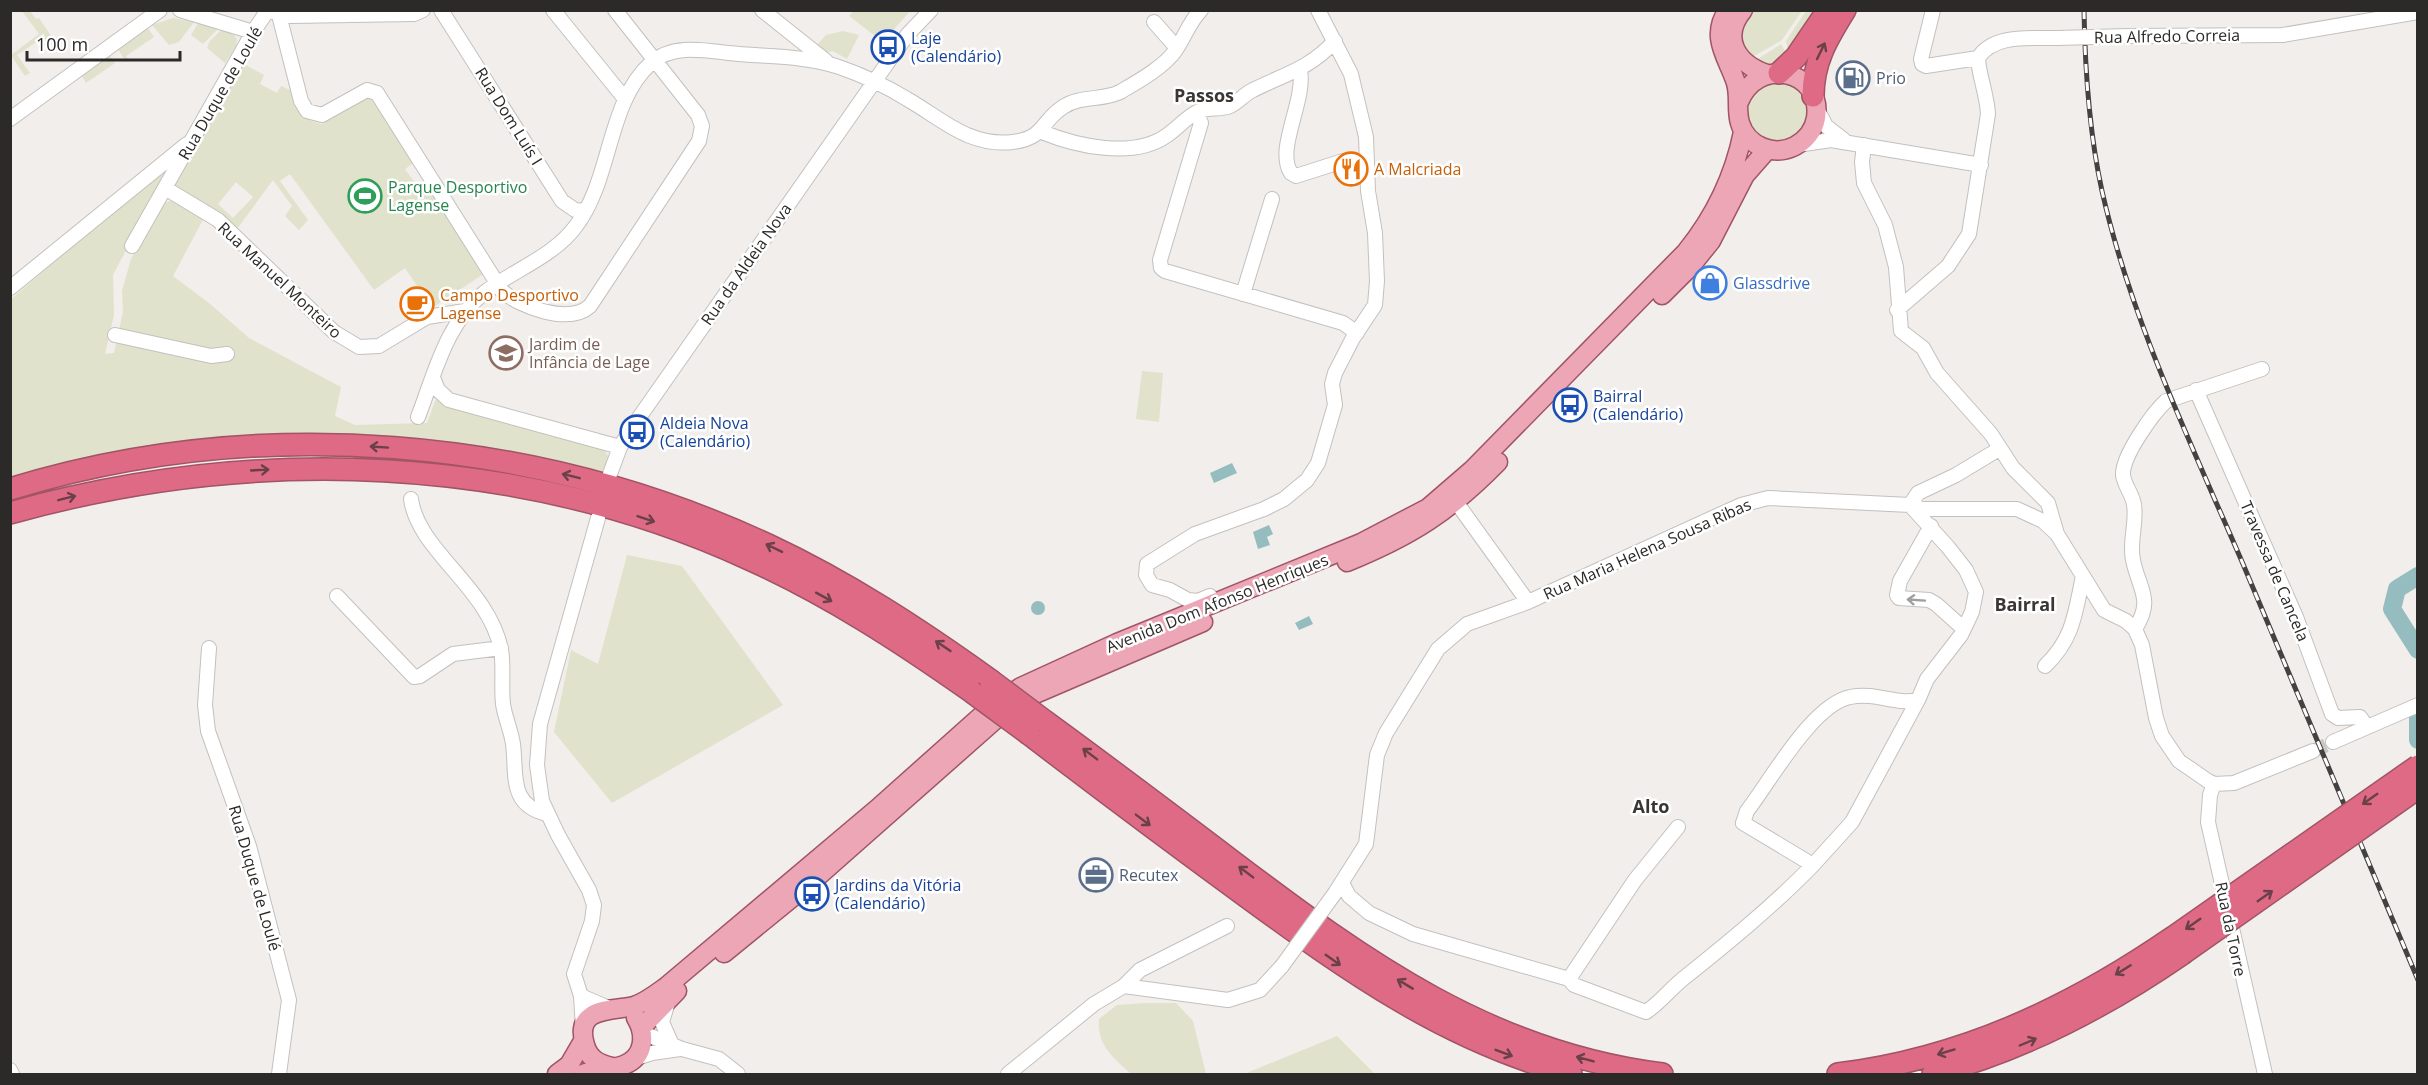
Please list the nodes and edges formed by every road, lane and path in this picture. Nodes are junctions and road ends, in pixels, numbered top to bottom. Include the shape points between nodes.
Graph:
1 (160, 10) edge
2 (180, 10) edge
3 (423, 10) edge
4 (441, 10) edge
5 (554, 10) edge
6 (615, 10) edge
7 (762, 10) edge
8 (931, 10) edge
9 (1201, 10) edge
10 (1318, 10) edge
11 (1728, 10) edge
12 (1743, 10) edge
13 (1828, 10) edge
14 (1845, 10) edge
15 (1933, 10) edge
16 (272, 12) edge
17 (2418, 12) edge
18 (1154, 22) dead end
19 (253, 32) junction
20 (1335, 41) junction
21 (1177, 48) junction
22 (1978, 58) junction
23 (654, 60) junction
24 (830, 64) junction
25 (1300, 70) junction
26 (1773, 73) junction
27 (874, 82) junction
28 (625, 99) junction
29 (1814, 101) junction
30 (1739, 102) junction
31 (1196, 113) junction
32 (10, 119) edge
33 (1042, 132) junction
34 (1743, 132) junction
35 (193, 139) junction
36 (1848, 142) junction
37 (1797, 145) junction
38 (1864, 145) junction
39 (1767, 150) junction
40 (1367, 162) junction
41 (1981, 165) junction
42 (157, 166) junction
43 (168, 182) junction
44 (1272, 199) dead end
45 (585, 211) junction
46 (132, 246) dead end
47 (497, 284) junction
48 (10, 288) edge
49 (1243, 294) junction
50 (1897, 310) junction
51 (465, 311) junction
52 (1357, 333) junction
53 (115, 335) dead end
54 (227, 354) dead end
55 (2262, 369) dead end
56 (434, 380) junction
57 (2196, 390) junction
58 (418, 417) dead end
59 (620, 447) junction
60 (1999, 449) junction
61 (610, 474) dead end
62 (10, 489) edge
63 (411, 499) dead end
64 (1910, 505) junction
65 (1459, 506) dead end
66 (10, 513) edge
67 (598, 518) dead end
68 (1930, 526) junction
69 (2057, 534) junction
70 (2082, 576) junction
71 (1176, 594) junction
72 (338, 596) dead end
73 (1232, 596) junction
74 (1528, 602) junction
75 (1964, 629) junction
76 (2135, 629) junction
77 (1117, 643) junction
78 (209, 648) dead end
79 (501, 648) junction
80 (2045, 666) dead end
81 (1918, 700) junction
82 (2418, 705) edge
83 (2367, 727) junction
84 (2333, 742) tunnel mouth
85 (2313, 751) tunnel mouth
86 (2418, 766) edge
87 (2214, 784) junction
88 (2418, 788) edge
89 (547, 814) junction
90 (1678, 827) dead end
91 (1813, 865) junction
92 (1338, 888) junction
93 (1227, 926) dead end
94 (2177, 946) junction
95 (1569, 979) junction
96 (1124, 986) junction
97 (581, 996) junction
98 (669, 998) junction
99 (614, 1008) junction
100 (642, 1030) junction
101 (583, 1039) junction
102 (677, 1047) junction
103 (633, 1059) junction
104 (612, 1067) junction
105 (279, 1074) edge
106 (557, 1074) edge
107 (583, 1074) edge
108 (738, 1074) edge
109 (1008, 1074) edge
110 (1571, 1074) edge
111 (1662, 1074) edge
112 (1838, 1074) edge
113 (1933, 1074) edge
114 (2265, 1074) edge

1 - 32 street
2 - 19 street
3 - 16 street via 414,14
4 - 45 street, Rua Dom Luís I via 562,201 574,210
5 - 28 street
6 - 23 street
7 - 24 street
8 - 27 street, Rua da Aldeia Nova via 908,34
9 - 21 street
10 - 20 street
11 - 30 main road, Avenida Dom Afonso Henriques via 1720,30 1720,43
12 - 26 main road via 1732,31 1735,52 1752,68
13 - 26 highway via 1796,57
29 -> 14 highway via 1818,56
15 - 22 street, Rua Alfredo Correia via 1922,64 1941,65
16 - 19 street, Rua Duque de Loulé
16 - 47 street via 307,111 322,115 367,90 377,93
17 - 22 street, Rua Alfredo Correia, bridge via 2283,34 2000,41
18 - 21 street
19 - 35 street, Rua Duque de Loulé
20 - 25 street
20 - 40 street via 1351,74 1366,137
21 - 33 street via 1116,94 1076,100 1064,106
22 - 41 street via 1988,114
23 - 24 street via 677,51 697,50
23 - 28 street
23 - 47 street via 698,115 700,137 590,306 578,312 534,309 506,295
24 - 27 street
25 - 31 street via 1256,89 1228,107
25 - 40 street via 1299,105 1287,153 1291,173 1296,176 1343,162
26 - 29 main road via 1796,77
26 - 30 main road via 1749,84
27 - 33 street via 912,101 949,128 977,139 1012,142
27 - 59 street, Rua da Aldeia Nova
28 - 45 street via 597,188
29 - 36 street via 1826,126
29 - 37 main road via 1812,129
30 - 34 main road, Avenida Dom Afonso Henriques
31 - 33 street via 1166,136 1138,146 1085,146
31 - 49 street via 1201,123 1160,260 1161,268
34 - 39 main road
34 - 73 main road, Avenida Dom Afonso Henriques via 1736,165 1699,235 1472,470 1428,508 1402,524
35 - 42 street
35 - 43 street, Rua Duque de Loulé
36 - 37 street via 1823,140
36 - 38 street
37 - 39 main road
38 - 41 street
38 - 50 street via 1864,183 1885,225 1896,267
39 - 98 main road, Avenida Dom Afonso Henriques via 1745,175 1710,241 1690,267 1454,504 1387,546 1028,697 996,719 816,878
40 - 52 street via 1377,293 1372,312
41 - 50 street via 1969,234 1961,249 1948,266
42 - 43 street, Rua Duque de Loulé via 166,168
42 - 48 street
43 - 46 street, Rua Duque de Loulé
43 - 51 street, Rua Manuel Monteiro via 218,220 334,332 359,347 379,346 427,317
44 - 49 street
45 - 47 street via 565,238
47 - 51 street
49 - 52 street via 1344,323
50 - 60 street via 1901,331 1923,348 1937,373 1991,434
51 - 56 street via 456,323
52 - 71 street via 1335,373 1335,405 1313,472 1284,499 1195,534 1152,560 1145,570 1148,580
53 - 54 street via 211,356
55 - 57 street
56 - 58 street
56 - 59 street via 449,400
57 - 76 street via 2166,400 2129,453 2123,475 2135,506 2131,550 2144,596 2145,613
57 - 83 street, Travessa de Cancela via 2296,617 2332,714 2338,718 2360,717
59 - 61 street, Rua da Aldeia Nova
60 - 64 street via 1918,493
60 - 69 street via 2048,503
111 -> 62 highway, bridge via 1544,1048 1493,1029 1425,996 1325,931 990,680 865,596 769,545 669,505 544,469 482,458 398,448 277,445 149,457
63 - 79 street via 422,529 489,614
64 - 68 street
64 - 69 street, Rua Maria Helena Sousa Ribas via 1922,509 2017,509 2043,520
64 - 74 street, Rua Maria Helena Sousa Ribas via 1768,498 1741,505
65 - 74 street
66 -> 110 highway, bridge via 128,484 252,470 328,469 404,472 522,489 628,513 747,558 841,606 972,692 1244,895 1372,985 1463,1036 1521,1060
67 - 89 street via 538,734 538,775
68 - 75 street via 1966,570 1976,592
75 -> 68 street via 1929,600 1897,595 1900,581
69 - 70 street
70 - 76 street via 2104,610
70 - 80 street via 2071,632
71 - 73 street via 1198,602 1220,592
71 - 77 street via 1172,612 1120,633
72 - 79 street via 414,677 453,654
73 - 77 main road, Avenida Dom Afonso Henriques
74 - 92 street, Rua Maria Helena Sousa Ribas via 1467,624 1438,649 1386,733 1377,755 1366,844
75 - 81 street via 1928,679
76 - 87 street via 2162,736 2179,761
77 - 99 main road, Avenida Dom Afonso Henriques via 1021,687 989,709 667,986 649,999
78 - 105 street, Rua Duque de Loulé via 205,705 208,731 249,846 289,1000
79 - 89 street via 503,704 517,788 526,804
81 - 91 street via 1852,822
81 - 91 street via 1905,703 1882,695 1861,695 1829,706 1813,719 1747,811 1743,823
82 - 83 street
83 - 84 street
85 - 87 street via 2249,779
86 -> 94 highway, bridge
87 - 114 street, Rua da Torre via 2208,822
94 -> 88 highway, bridge
89 - 97 street via 590,890 594,905 574,974
90 - 95 street via 1635,880
91 - 95 street via 1779,900 1646,1012 1574,985
92 - 95 street via 1369,913 1413,934
92 - 96 street, Rua Maria Helena Sousa Ribas, bridge via 1260,990 1228,1000
93 - 96 street via 1140,970
94 -> 112 highway via 1996,1035 1934,1055
113 -> 94 highway via 2000,1053 2058,1028 2115,997
96 - 109 street via 1094,1004
97 - 99 street
97 - 101 street
98 - 100 main road, Avenida Dom Afonso Henriques
98 - 102 street via 662,1022
99 - 100 main road via 637,1018
99 - 101 main road, Avenida Dom Afonso Henriques via 591,1017
100 - 102 street
100 - 103 main road, Avenida Dom Afonso Henriques via 643,1043
101 - 104 main road via 593,1059
101 - 106 main road, Avenida Dom Afonso Henriques via 569,1065
102 - 103 street
102 - 108 street via 719,1059
103 - 104 main road
104 - 107 main road

